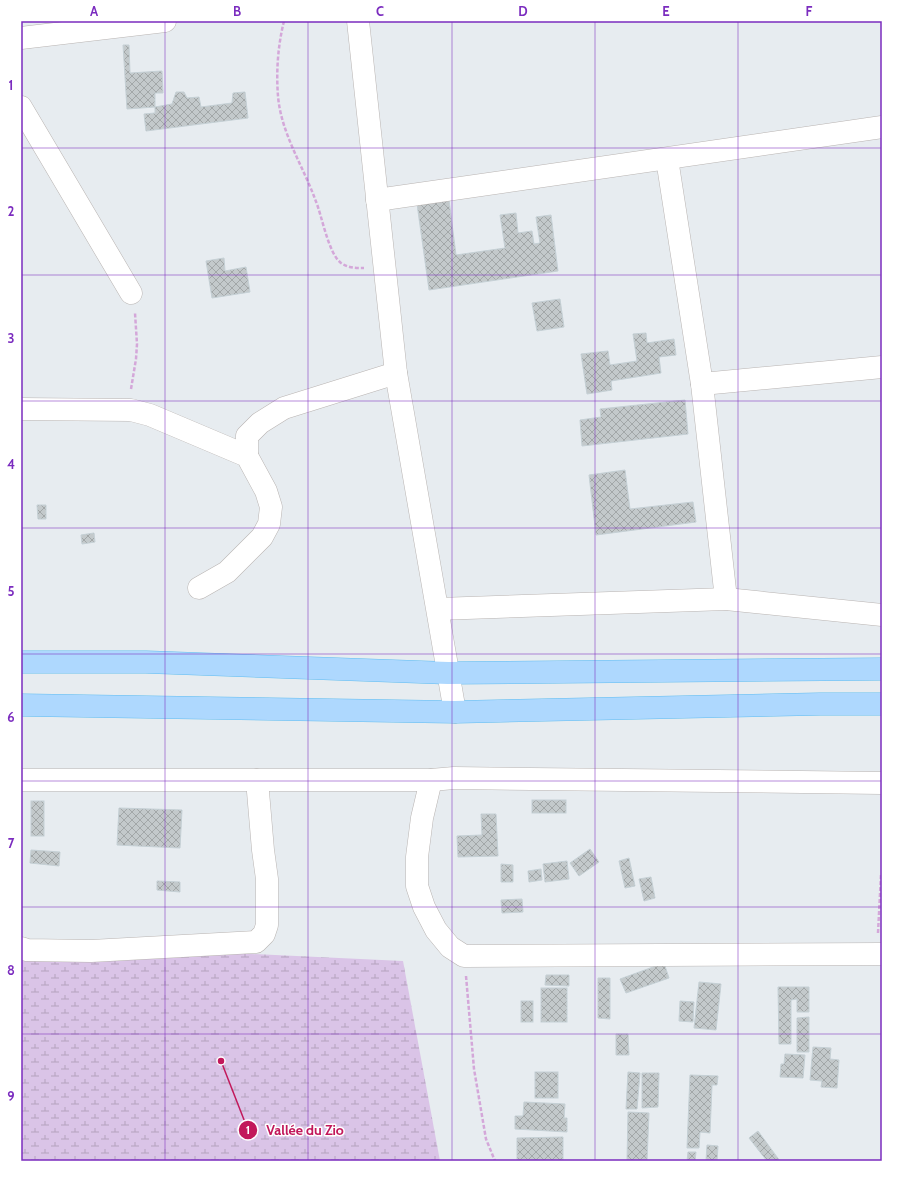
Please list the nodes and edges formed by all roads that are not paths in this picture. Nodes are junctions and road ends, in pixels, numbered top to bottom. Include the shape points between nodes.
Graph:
1 (165, 21) edge
2 (358, 21) edge
3 (21, 38) edge
4 (21, 107) edge
5 (882, 127) edge
6 (667, 159) junction
7 (377, 200) junction
8 (131, 293) road end
9 (882, 367) edge
10 (396, 373) junction
11 (702, 384) junction
12 (21, 410) edge
13 (246, 456) junction
14 (199, 588) dead end
15 (726, 599) junction
16 (438, 609) junction
17 (882, 615) edge
18 (21, 662) edge
19 (882, 668) edge
20 (448, 673) junction
21 (882, 704) edge
22 (21, 705) edge
23 (455, 712) junction
24 (21, 780) edge
25 (257, 780) junction
26 (431, 780) junction
27 (882, 783) edge
28 (21, 948) edge
29 (880, 954) edge

1 - 3 street
2 - 7 street
4 - 8 street
5 - 6 street
6 - 7 street
6 - 11 street
7 - 10 street
9 - 11 street
10 - 13 street via 284,408 260,423 247,436
10 - 16 street
11 - 15 street
12 - 13 street via 131,410 150,415
13 - 14 street via 268,496 271,507 270,524 262,537 227,572
15 - 16 street
15 - 17 street
16 - 20 street
18 - 20 main road via 146,662
19 - 20 main road
20 - 23 street
21 - 23 main road
22 - 23 main road
24 - 25 street
25 - 26 street
25 - 28 street via 267,879 267,925 264,934 256,942 91,951
26 - 27 street via 454,778
26 - 29 street via 422,818 417,857 417,886 436,930 450,947 464,956

